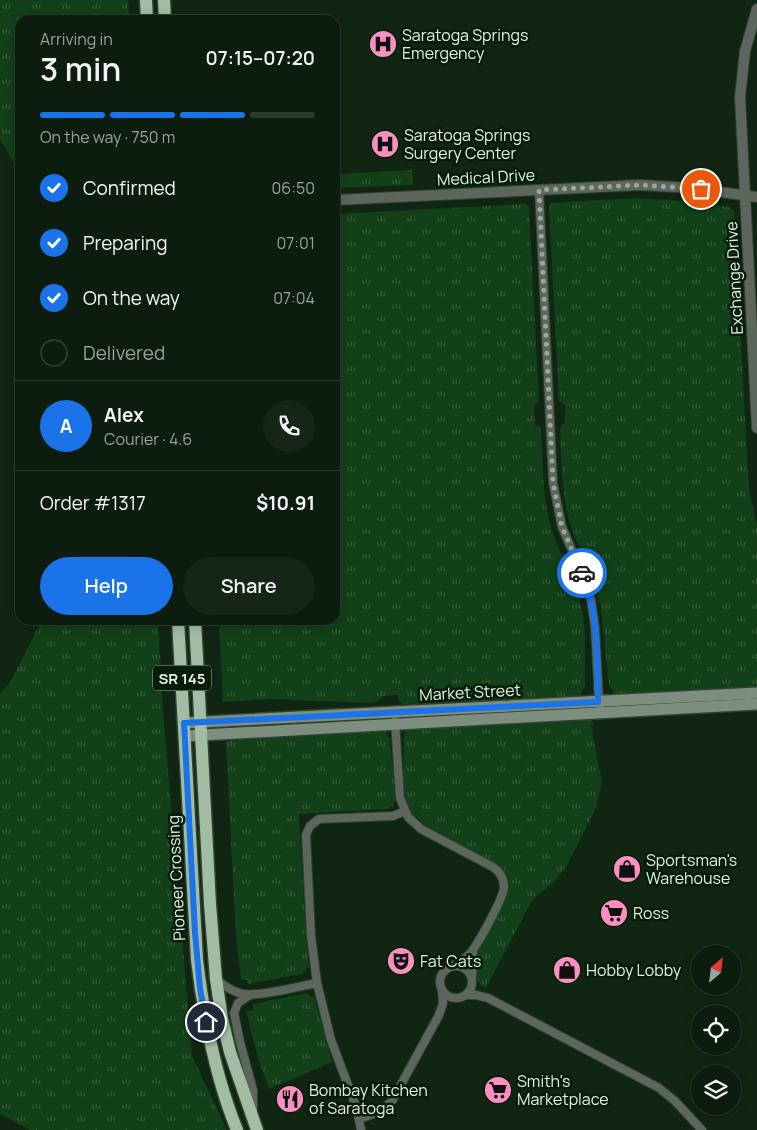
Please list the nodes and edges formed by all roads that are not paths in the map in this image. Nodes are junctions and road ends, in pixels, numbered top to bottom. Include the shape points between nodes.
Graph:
1 (146, 0) edge
2 (164, 0) edge
3 (757, 9) edge
4 (147, 15) edge
5 (165, 15) edge
6 (539, 190) junction
7 (745, 195) junction
8 (757, 197) edge
9 (340, 200) edge
10 (757, 428) edge
11 (178, 625) edge
12 (196, 625) edge
13 (757, 693) edge
14 (757, 704) edge
15 (600, 707) junction
16 (395, 718) junction
17 (184, 723) junction
18 (201, 728) junction
19 (184, 736) junction
20 (404, 811) junction
21 (473, 950) junction
22 (454, 965) junction
23 (472, 978) junction
24 (216, 979) junction
25 (317, 983) junction
26 (442, 990) junction
27 (250, 995) junction
28 (463, 996) junction
29 (488, 998) junction
30 (439, 1015) junction
31 (252, 1116) junction
32 (360, 1119) junction
33 (237, 1130) edge
34 (257, 1130) edge
35 (361, 1130) edge
36 (702, 1130) edge

1 - 4 highway
2 - 5 highway
3 - 7 street, Exchange Drive via 745,51 741,81
6 - 7 street, Medical Drive via 656,185
6 - 9 street, Medical Drive
6 - 15 street via 553,483 562,527 591,600
7 - 8 street, Medical Drive
7 - 10 street, Exchange Drive
11 - 17 highway, Pioneer Crossing / SR 145
12 - 18 highway, Pioneer Crossing / SR 145
13 - 15 main road, Market Street
14 - 15 main road, Market Street
15 - 16 main road, Market Street
16 - 18 main road, Market Street
16 - 20 street via 400,798
17 - 18 main road, Market Street
17 - 19 highway, Pioneer Crossing / SR 145
18 - 19 main road, Market Street
18 - 24 highway, Pioneer Crossing / SR 145
19 - 33 highway, Pioneer Crossing / SR 145 via 200,988 217,1070
20 - 21 street via 421,829 493,868 502,878 502,896
20 - 25 street via 393,816 319,820 308,828 311,936
21 - 22 street
21 - 23 street
22 - 23 street via 465,968
22 - 26 street via 441,974
23 - 28 street via 471,988
23 - 29 street
24 - 27 street via 235,992
24 - 31 highway, Pioneer Crossing / SR 145 via 230,1052
25 - 27 street
25 - 32 street via 331,1040
26 - 28 street via 450,997
26 - 30 street via 443,1003
27 - 31 street via 238,1003 234,1013 253,1090
28 - 29 street
28 - 30 street
29 - 36 street via 659,1088
30 - 32 street via 392,1101 378,1112
31 - 34 highway, Pioneer Crossing / SR 145
32 - 35 street

